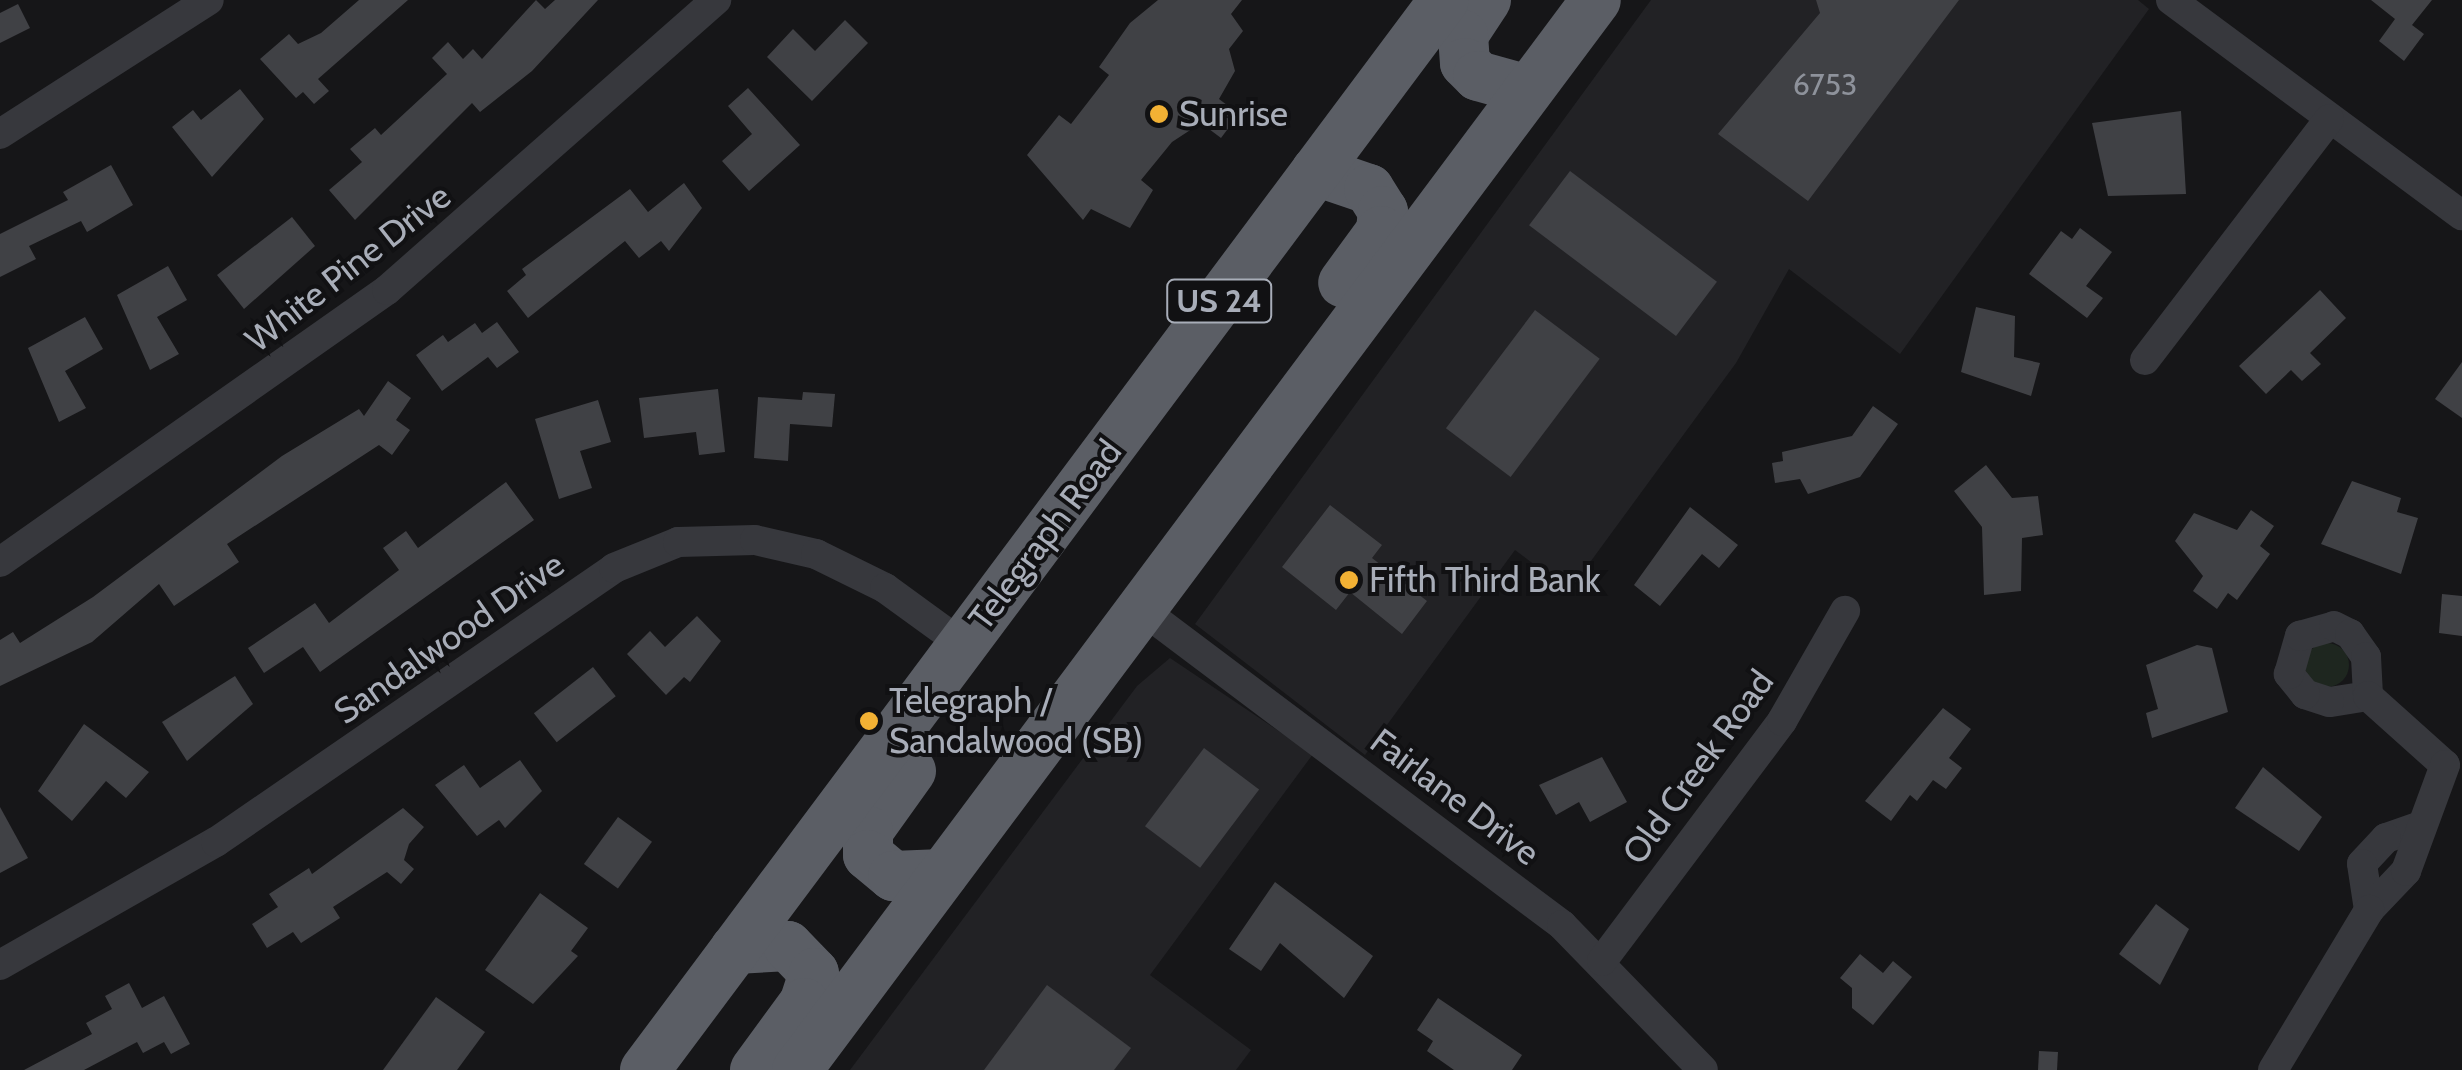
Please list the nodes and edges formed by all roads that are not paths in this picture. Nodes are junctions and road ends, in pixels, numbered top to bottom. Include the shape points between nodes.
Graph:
1 (209, 0) edge
2 (716, 0) edge
3 (1444, 0) edge
4 (1486, 0) edge
5 (1596, 0) edge
6 (2171, 0) edge
7 (1528, 90) junction
8 (2329, 119) junction
9 (0, 134) edge
10 (1316, 171) junction
11 (2462, 215) edge
12 (2145, 360) dead end
13 (1216, 508) junction
14 (0, 562) edge
15 (1140, 608) junction
16 (1845, 611) dead end
17 (962, 644) junction
18 (2368, 696) dead end
19 (2453, 764) edge
20 (943, 874) junction
21 (735, 949) junction
22 (1602, 960) junction
23 (0, 965) edge
24 (645, 1070) edge
25 (754, 1070) edge
26 (797, 1070) edge
27 (1703, 1070) edge
28 (2273, 1070) edge

1 - 9 street
2 - 14 street, White Pine Drive via 386,290
3 - 10 highway, Telegraph Road / US 24
4 - 7 highway via 1463,34 1465,63 1478,76
5 - 7 highway
6 - 8 street
7 - 13 highway
8 - 11 street
8 - 12 street
10 - 13 highway via 1369,189 1382,211 1380,231 1224,442
10 - 17 highway, Telegraph Road / US 24
13 - 15 highway
15 - 20 highway
15 - 22 street, Fairlane Drive
16 - 22 street, Old Creek Road via 1782,721
17 - 20 highway via 967,694 866,845 893,876
17 - 21 highway, Telegraph Road / US 24
17 - 23 street, Sandalwood Drive via 885,588 816,554 754,540 678,542 598,579 233,832
18 - 19 street
19 - 28 street via 2418,828 2386,838 2362,864 2369,910
20 - 26 highway
21 - 24 highway, Telegraph Road / US 24
21 - 25 highway via 788,946 814,973 804,1003
22 - 27 street, Fairlane Drive

